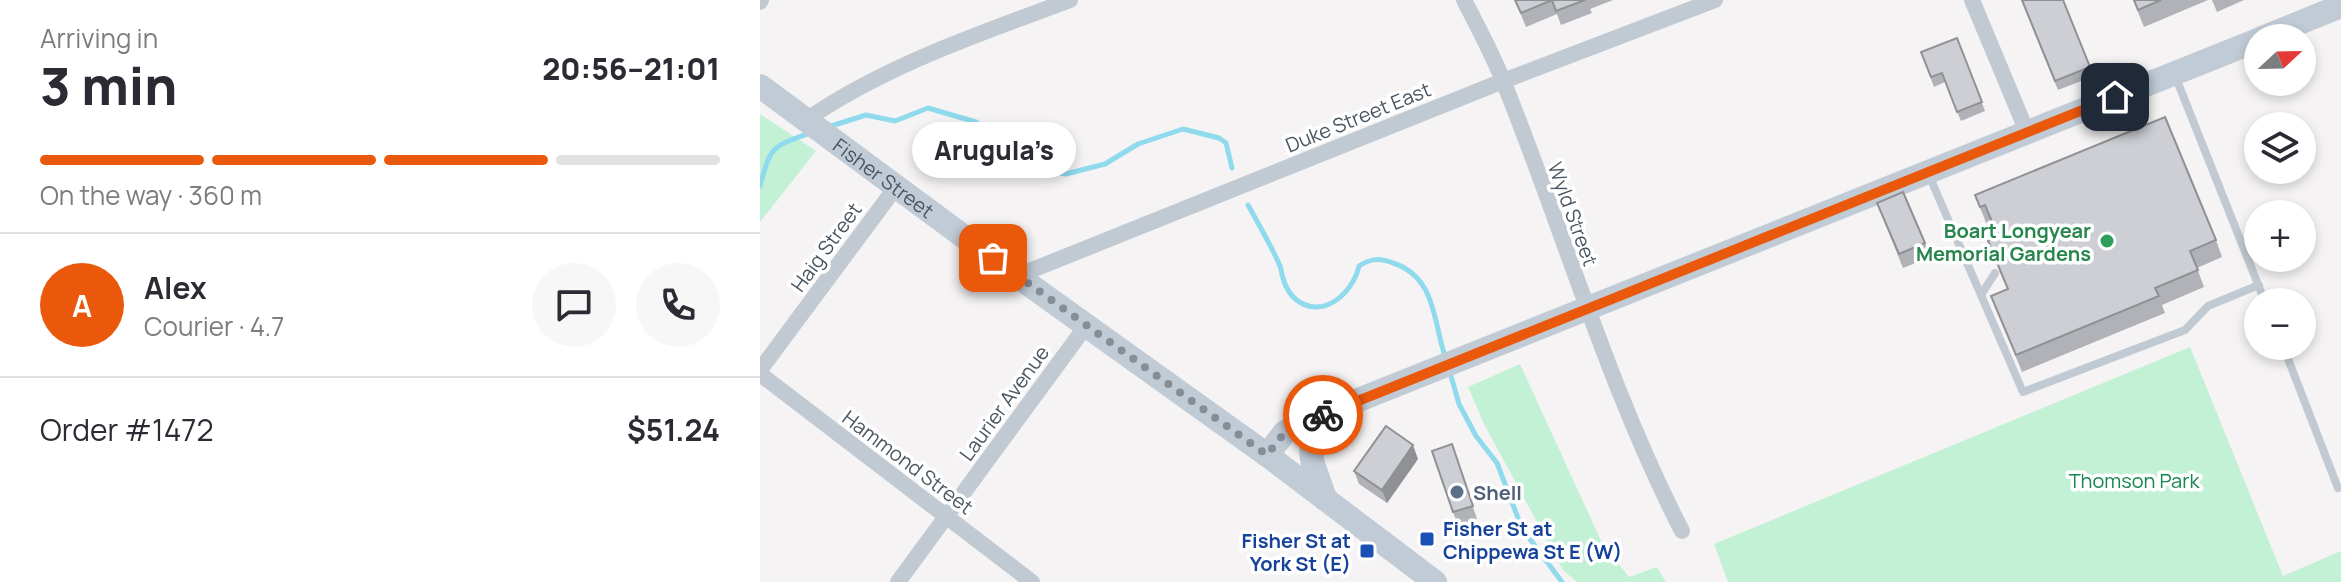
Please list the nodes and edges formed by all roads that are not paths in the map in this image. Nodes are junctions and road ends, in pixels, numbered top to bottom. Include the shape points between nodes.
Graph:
1 (1070, 0) edge
2 (1464, 0) edge
3 (1715, 0) edge
4 (1972, 0) edge
5 (2341, 6) edge
6 (2297, 24) edge
7 (2244, 45) edge
8 (2174, 73) junction
9 (1503, 81) junction
10 (760, 86) edge
11 (811, 124) junction
12 (2027, 132) junction
13 (1928, 172) junction
14 (896, 187) junction
15 (1995, 273) edge
16 (1017, 276) junction
17 (2259, 285) junction
18 (2260, 288) edge
19 (1981, 295) junction
20 (1587, 310) junction
21 (1086, 326) junction
22 (2288, 360) edge
23 (760, 372) edge
24 (1331, 411) junction
25 (1267, 455) junction
26 (2338, 488) dead end
27 (1325, 499) junction
28 (946, 516) junction
29 (1682, 531) dead end
30 (898, 582) edge
31 (1032, 582) edge
32 (1434, 582) edge

1 - 11 street via 928,54 839,97
2 - 9 street, Wyld Street
3 - 9 street, Duke Street East
4 - 12 street
5 - 6 street
7 - 8 street
8 - 12 street
8 - 17 lane
9 - 16 street, Duke Street East
9 - 20 street, Wyld Street
10 - 11 street, Fisher Street
11 - 14 street, Fisher Street
12 - 13 street
13 - 19 lane
13 - 20 street
14 - 16 street, Fisher Street
14 - 23 street, Haig Street
15 - 19 lane
16 - 21 street, Fisher Street
17 - 18 lane
17 - 19 lane via 2208,306 2185,330 2023,392
20 - 24 street
20 - 29 street, Wyld Street via 1652,473
21 - 25 street, Fisher Street
21 - 28 street, Laurier Avenue
22 - 26 lane
23 - 28 street, Hammond Street
24 - 25 street via 1285,432
24 - 27 street via 1314,434 1310,450
25 - 27 street, Fisher Street
27 - 32 street, Fisher Street
28 - 30 street, Laurier Avenue
28 - 31 street, Hammond Street

